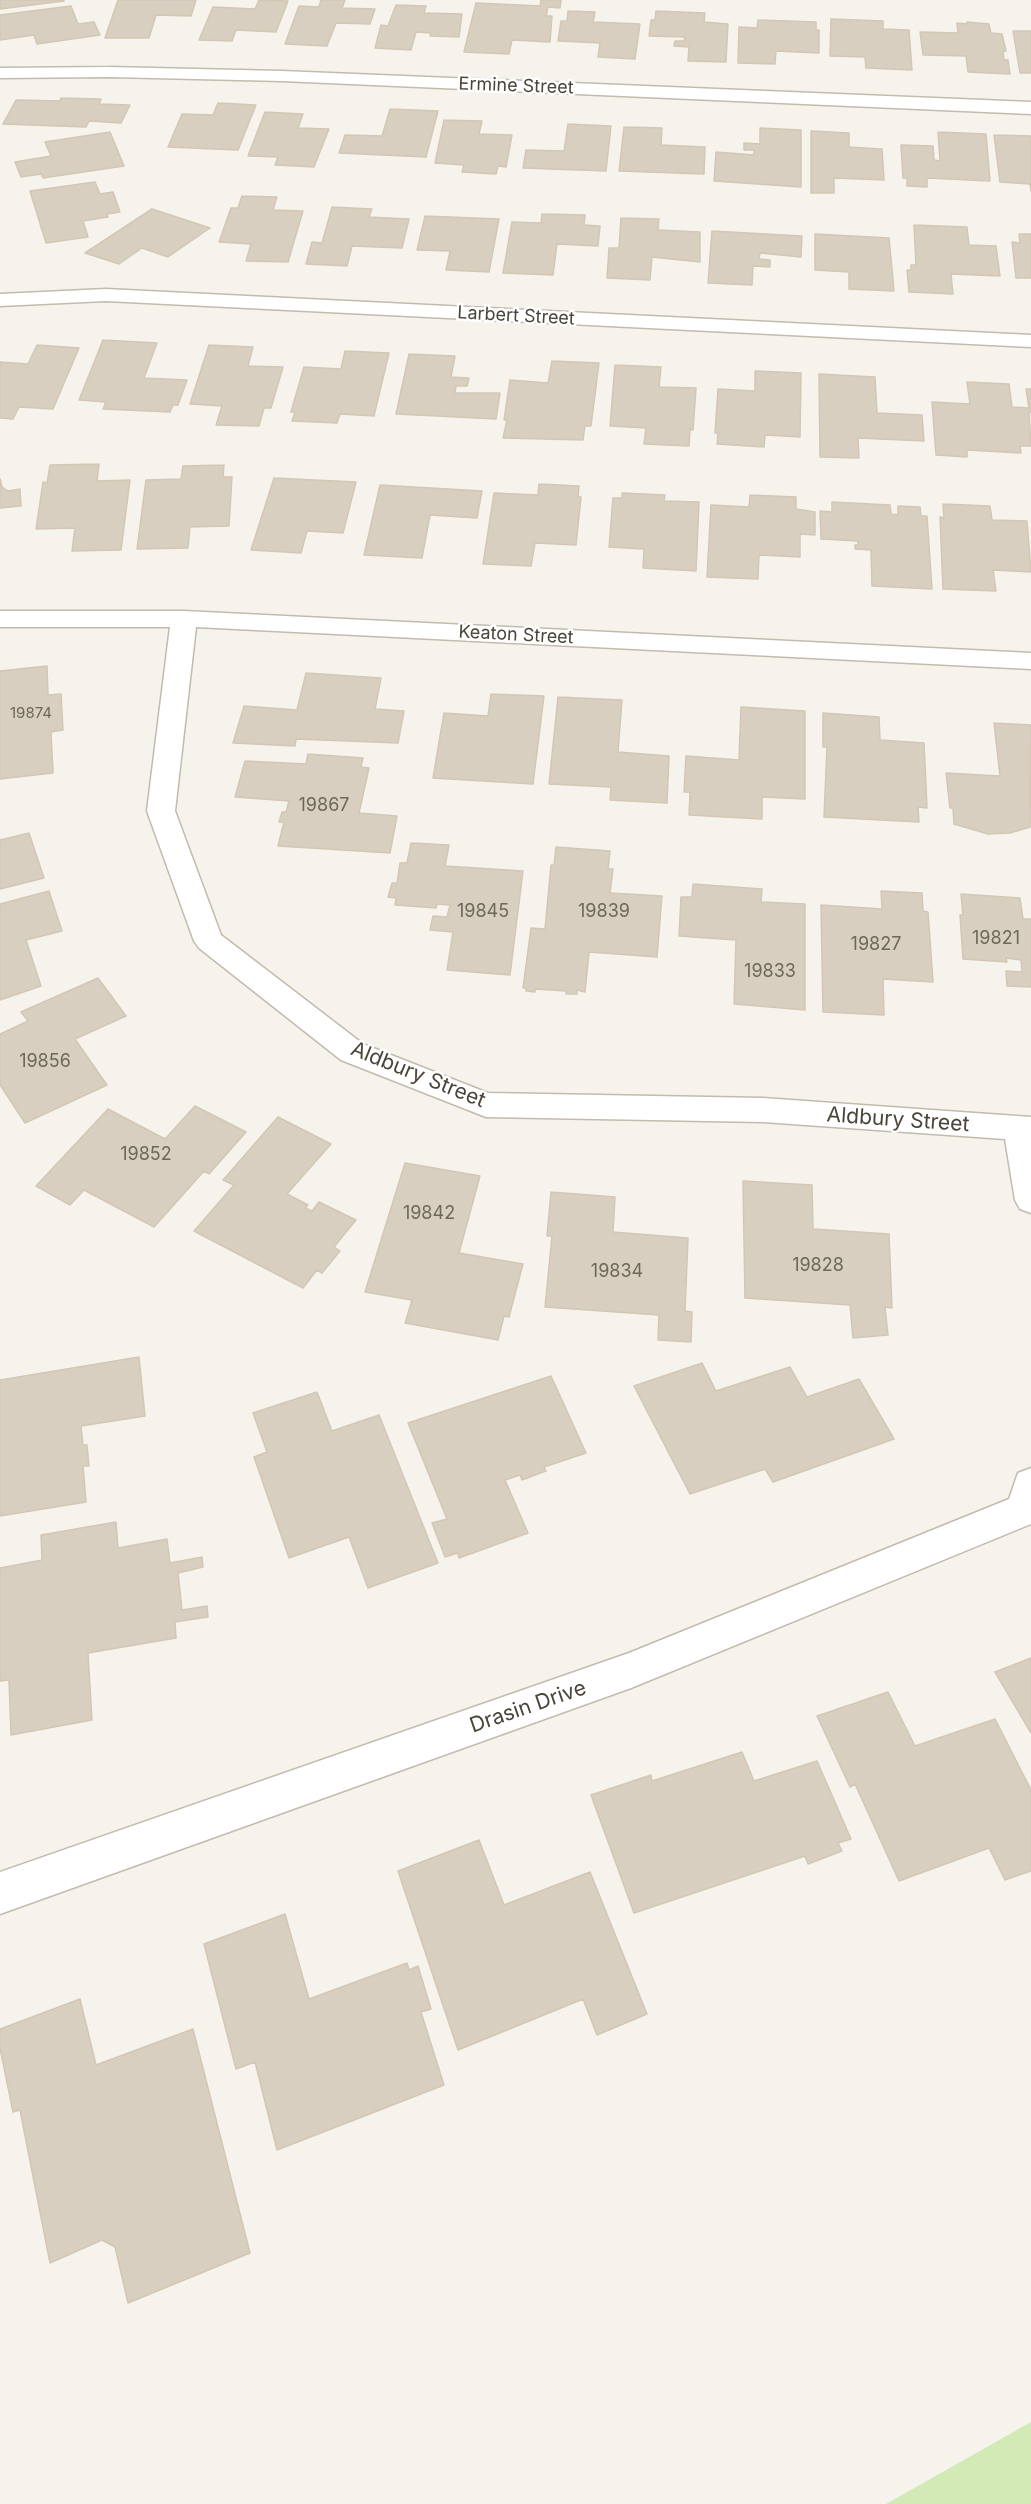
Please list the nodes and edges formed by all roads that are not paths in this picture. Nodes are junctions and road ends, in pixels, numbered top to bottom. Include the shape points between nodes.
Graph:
1 (0, 73) edge
2 (1031, 108) edge
3 (0, 300) edge
4 (1031, 341) edge
5 (0, 619) edge
6 (184, 619) junction
7 (1031, 661) edge
8 (1025, 1129) edge
9 (1031, 1200) edge
10 (1031, 1484) edge
11 (0, 1893) edge

1 - 2 street, Ermine Street via 282,76
3 - 4 street, Larbert Street via 118,296
5 - 6 street, Keaton Street
6 - 7 street, Keaton Street
6 - 8 street, Aldbury Street via 161,811 209,941 352,1052 486,1105 763,1110
8 - 9 street
10 - 11 street, Drasin Drive via 1024,1510 632,1670

